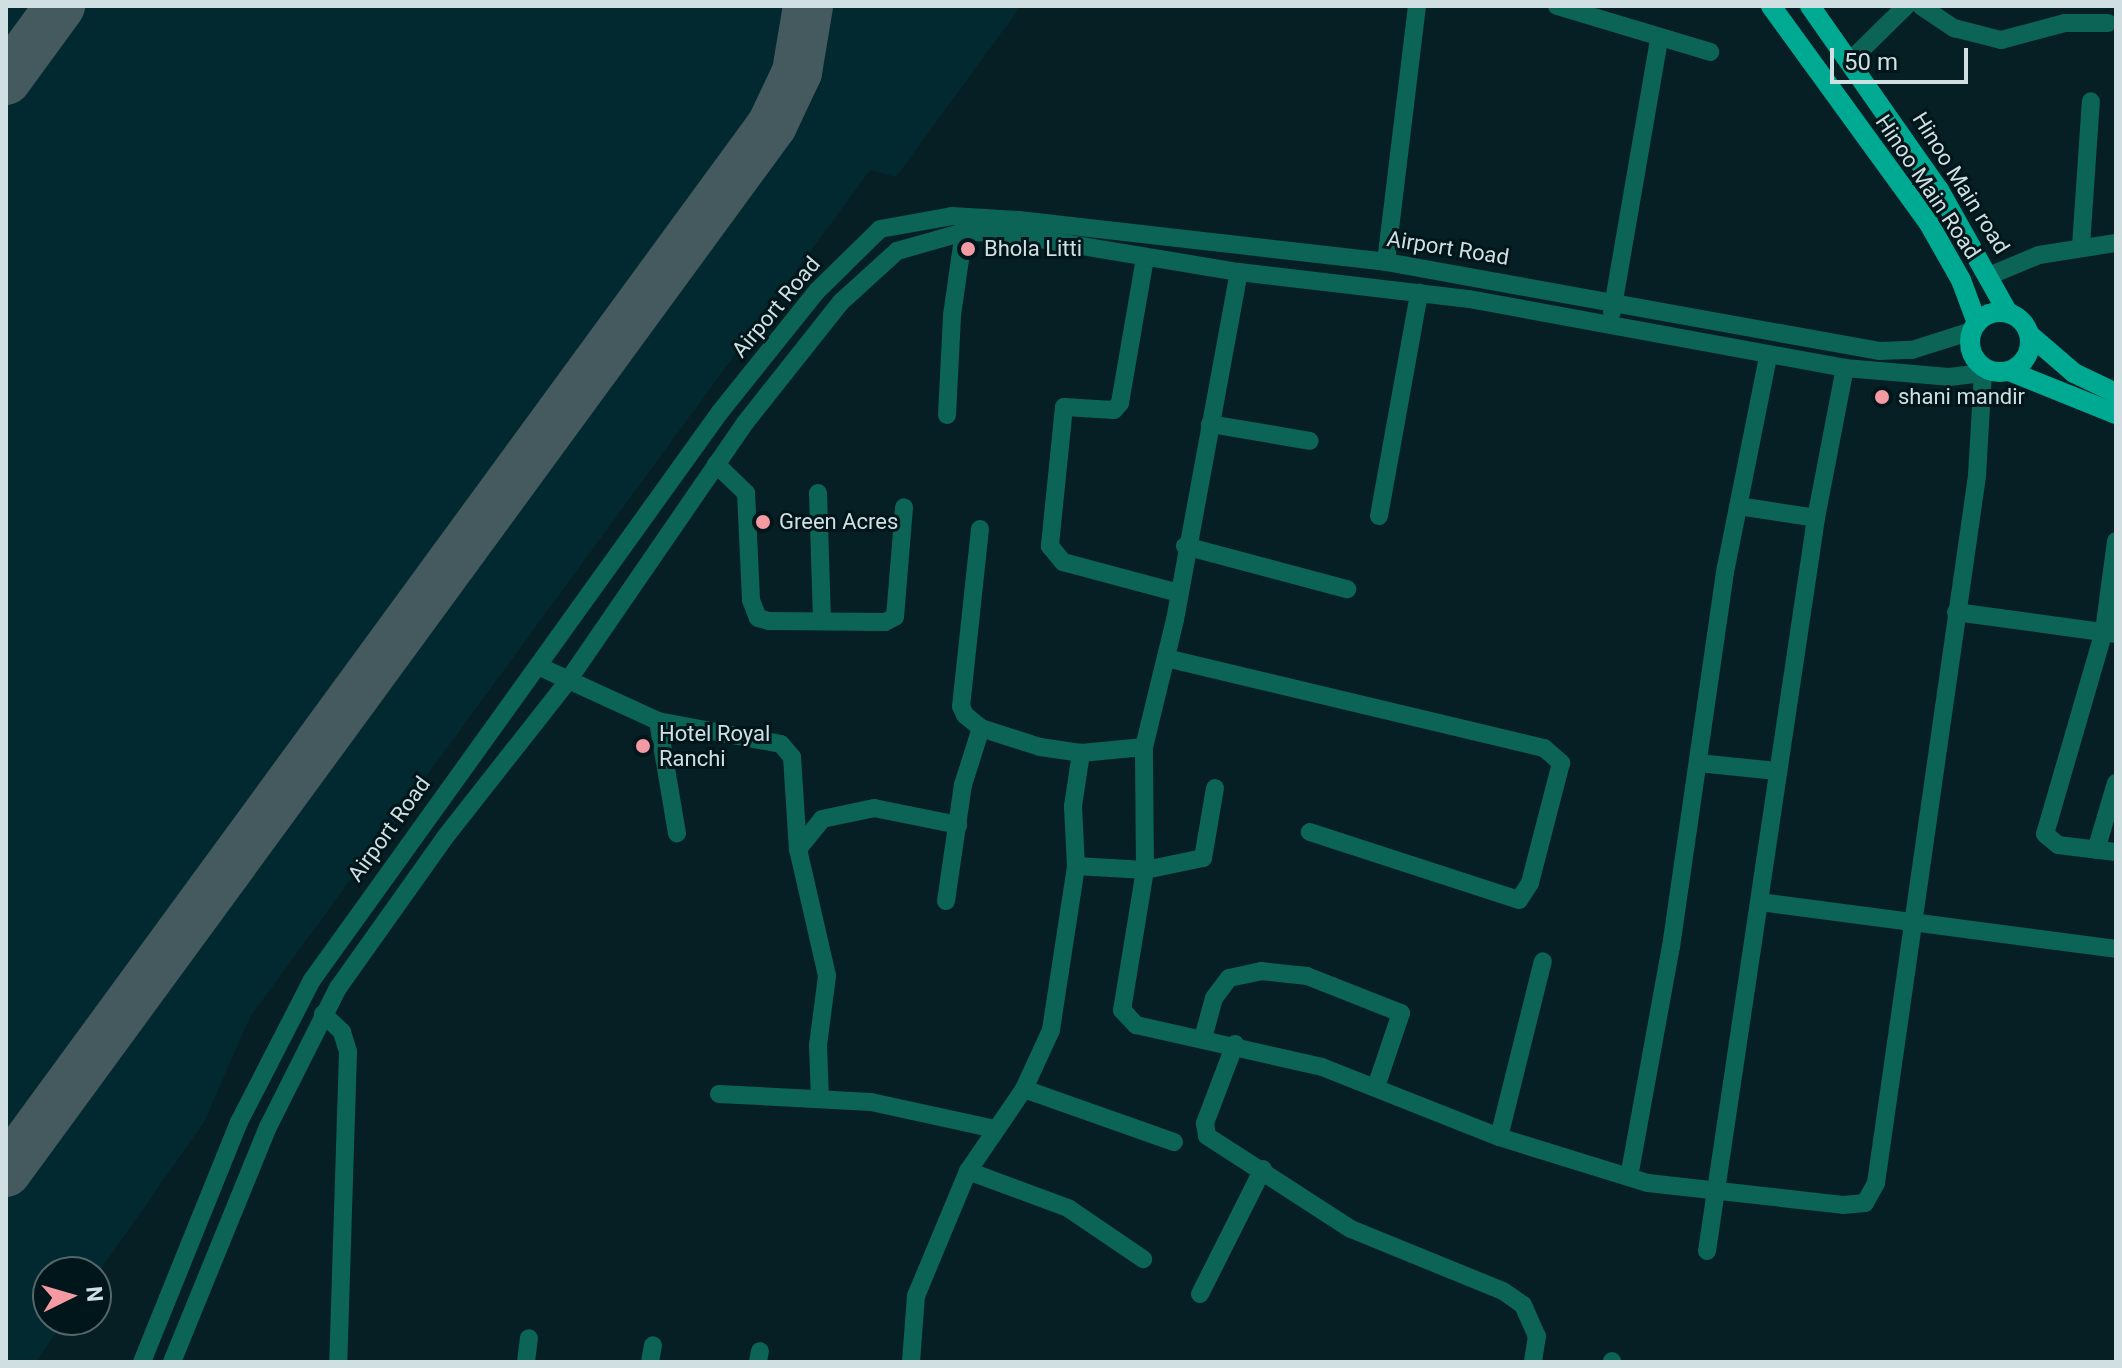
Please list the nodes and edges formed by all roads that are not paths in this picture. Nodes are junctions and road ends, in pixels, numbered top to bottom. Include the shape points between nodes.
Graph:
1 (1417, 6) edge
2 (1557, 6) edge
3 (1771, 6) edge
4 (1810, 6) edge
5 (1906, 6) edge
6 (1921, 6) edge
7 (2108, 23) dead end
8 (1659, 39) junction
9 (1710, 52) dead end
10 (1851, 60) junction
11 (2091, 101) dead end
12 (964, 232) junction
13 (2116, 243) edge
14 (2081, 246) junction
15 (1145, 258) junction
16 (1386, 262) junction
17 (1239, 272) junction
18 (1991, 275) junction
19 (1419, 293) junction
20 (1614, 302) junction
21 (2008, 313) junction
22 (1609, 326) junction
23 (1974, 327) junction
24 (2030, 335) junction
25 (1768, 357) junction
26 (1845, 368) junction
27 (1995, 372) junction
28 (2116, 393) edge
29 (2116, 414) edge
30 (947, 415) dead end
31 (1210, 424) junction
32 (1310, 441) dead end
33 (716, 464) junction
34 (818, 493) dead end
35 (1738, 506) junction
36 (904, 507) dead end
37 (1379, 516) dead end
38 (1816, 518) junction
39 (980, 529) dead end
40 (2116, 541) edge
41 (1185, 546) junction
42 (1347, 589) dead end
43 (1179, 593) junction
44 (1956, 612) junction
45 (822, 621) junction
46 (2110, 632) edge
47 (1166, 658) junction
48 (538, 666) junction
49 (567, 682) junction
50 (658, 721) junction
51 (981, 728) junction
52 (1144, 747) junction
53 (1081, 753) junction
54 (1698, 763) junction
55 (1777, 771) junction
56 (2116, 783) edge
57 (1215, 788) dead end
58 (958, 825) junction
59 (1310, 832) dead end
60 (677, 833) dead end
61 (798, 849) junction
62 (2096, 850) junction
63 (2116, 852) edge
64 (1076, 866) junction
65 (1145, 870) junction
66 (946, 901) dead end
67 (1760, 902) junction
68 (1913, 921) junction
69 (2116, 949) edge
70 (1543, 961) dead end
71 (323, 1014) junction
72 (1203, 1038) junction
73 (1235, 1044) junction
74 (1376, 1087) junction
75 (1024, 1089) junction
76 (719, 1094) dead end
77 (820, 1099) junction
78 (995, 1129) junction
79 (1499, 1137) junction
80 (1174, 1142) dead end
81 (1263, 1169) junction
82 (968, 1171) junction
83 (1629, 1177) junction
84 (1719, 1191) junction
85 (1707, 1251) dead end
86 (1143, 1259) dead end
87 (1200, 1294) dead end
88 (529, 1338) dead end
89 (142, 1362) edge
90 (172, 1362) edge
91 (338, 1362) edge
92 (526, 1362) edge
93 (911, 1362) edge
94 (1533, 1362) edge

1 - 16 street
2 - 8 street
3 - 23 main road, Hinoo Main Road via 1928,222 1961,280
4 - 10 main road, Hinoo Main road
5 - 10 street
6 - 7 street via 1954,28 2001,40 2065,23
8 - 9 street
8 - 20 street
10 - 18 main road, Hinoo Main road
11 - 14 street
12 - 15 street via 1003,233
12 - 30 street via 952,315
12 - 33 street via 897,251 841,302
13 - 14 street
14 - 18 street
15 - 17 street
15 - 43 street via 1120,403 1114,410 1064,407 1050,546 1063,562
16 - 20 street, Airport Road
16 - 48 street, Airport Road via 1019,220 952,216 880,229 817,291 720,412
17 - 19 street
17 - 31 street
18 - 21 main road, Hinoo Main road
19 - 22 street
19 - 37 street
20 - 22 street
20 - 23 street, Airport Road via 1879,351 1912,350
21 - 23 main road via 1991,313
21 - 24 main road via 2022,321
22 - 25 street
23 - 27 main road via 1973,356
24 - 27 main road via 2024,361
24 - 28 main road via 2063,366
25 - 26 street
25 - 35 street
26 - 27 street via 1949,377
26 - 38 street
27 - 29 main road
27 - 44 street
31 - 32 street
31 - 41 street
33 - 45 street via 746,493 751,600 758,618
33 - 49 street
34 - 45 street
35 - 38 street
35 - 54 street
36 - 45 street via 895,617 885,622
38 - 55 street
39 - 51 street via 961,706
40 - 46 street
41 - 42 street
41 - 43 street
43 - 47 street
44 - 46 street
44 - 68 street
46 - 62 street via 2045,834 2050,843
47 - 52 street
47 - 59 street via 1544,748 1561,763 1530,883 1519,900
48 - 49 street
48 - 89 street, Airport Road via 312,980 279,1037
49 - 50 street
49 - 71 street via 446,836
50 - 60 street
50 - 61 street via 781,744 792,757
51 - 53 street via 1040,747
51 - 58 street via 963,785
52 - 53 street
52 - 65 street
53 - 64 street via 1073,806
54 - 55 street
54 - 83 street
55 - 67 street
56 - 62 street
57 - 65 street via 1203,858
58 - 61 street via 874,808 822,819
58 - 66 street
61 - 77 street via 827,976 818,1045
62 - 63 street
64 - 65 street
64 - 75 street via 1051,1030
65 - 72 street via 1122,1010 1136,1025
67 - 68 street
67 - 84 street
68 - 69 street
68 - 84 street via 1870,1199 1843,1205
70 - 79 street
71 - 90 street via 268,1127
71 - 91 street via 342,1032 348,1052
72 - 73 street
72 - 74 street via 1214,998 1229,978 1261,971 1307,976 1401,1013
73 - 74 street
73 - 81 street via 1205,1123 1207,1136
74 - 79 street
75 - 78 street
75 - 80 street
76 - 77 street
77 - 78 street via 897,1107
78 - 82 street
79 - 83 street
81 - 87 street
81 - 94 street via 1351,1229 1503,1291 1523,1305 1537,1336
82 - 86 street via 1068,1208
82 - 93 street via 916,1296
83 - 84 street via 1674,1189
84 - 85 street
88 - 92 street

